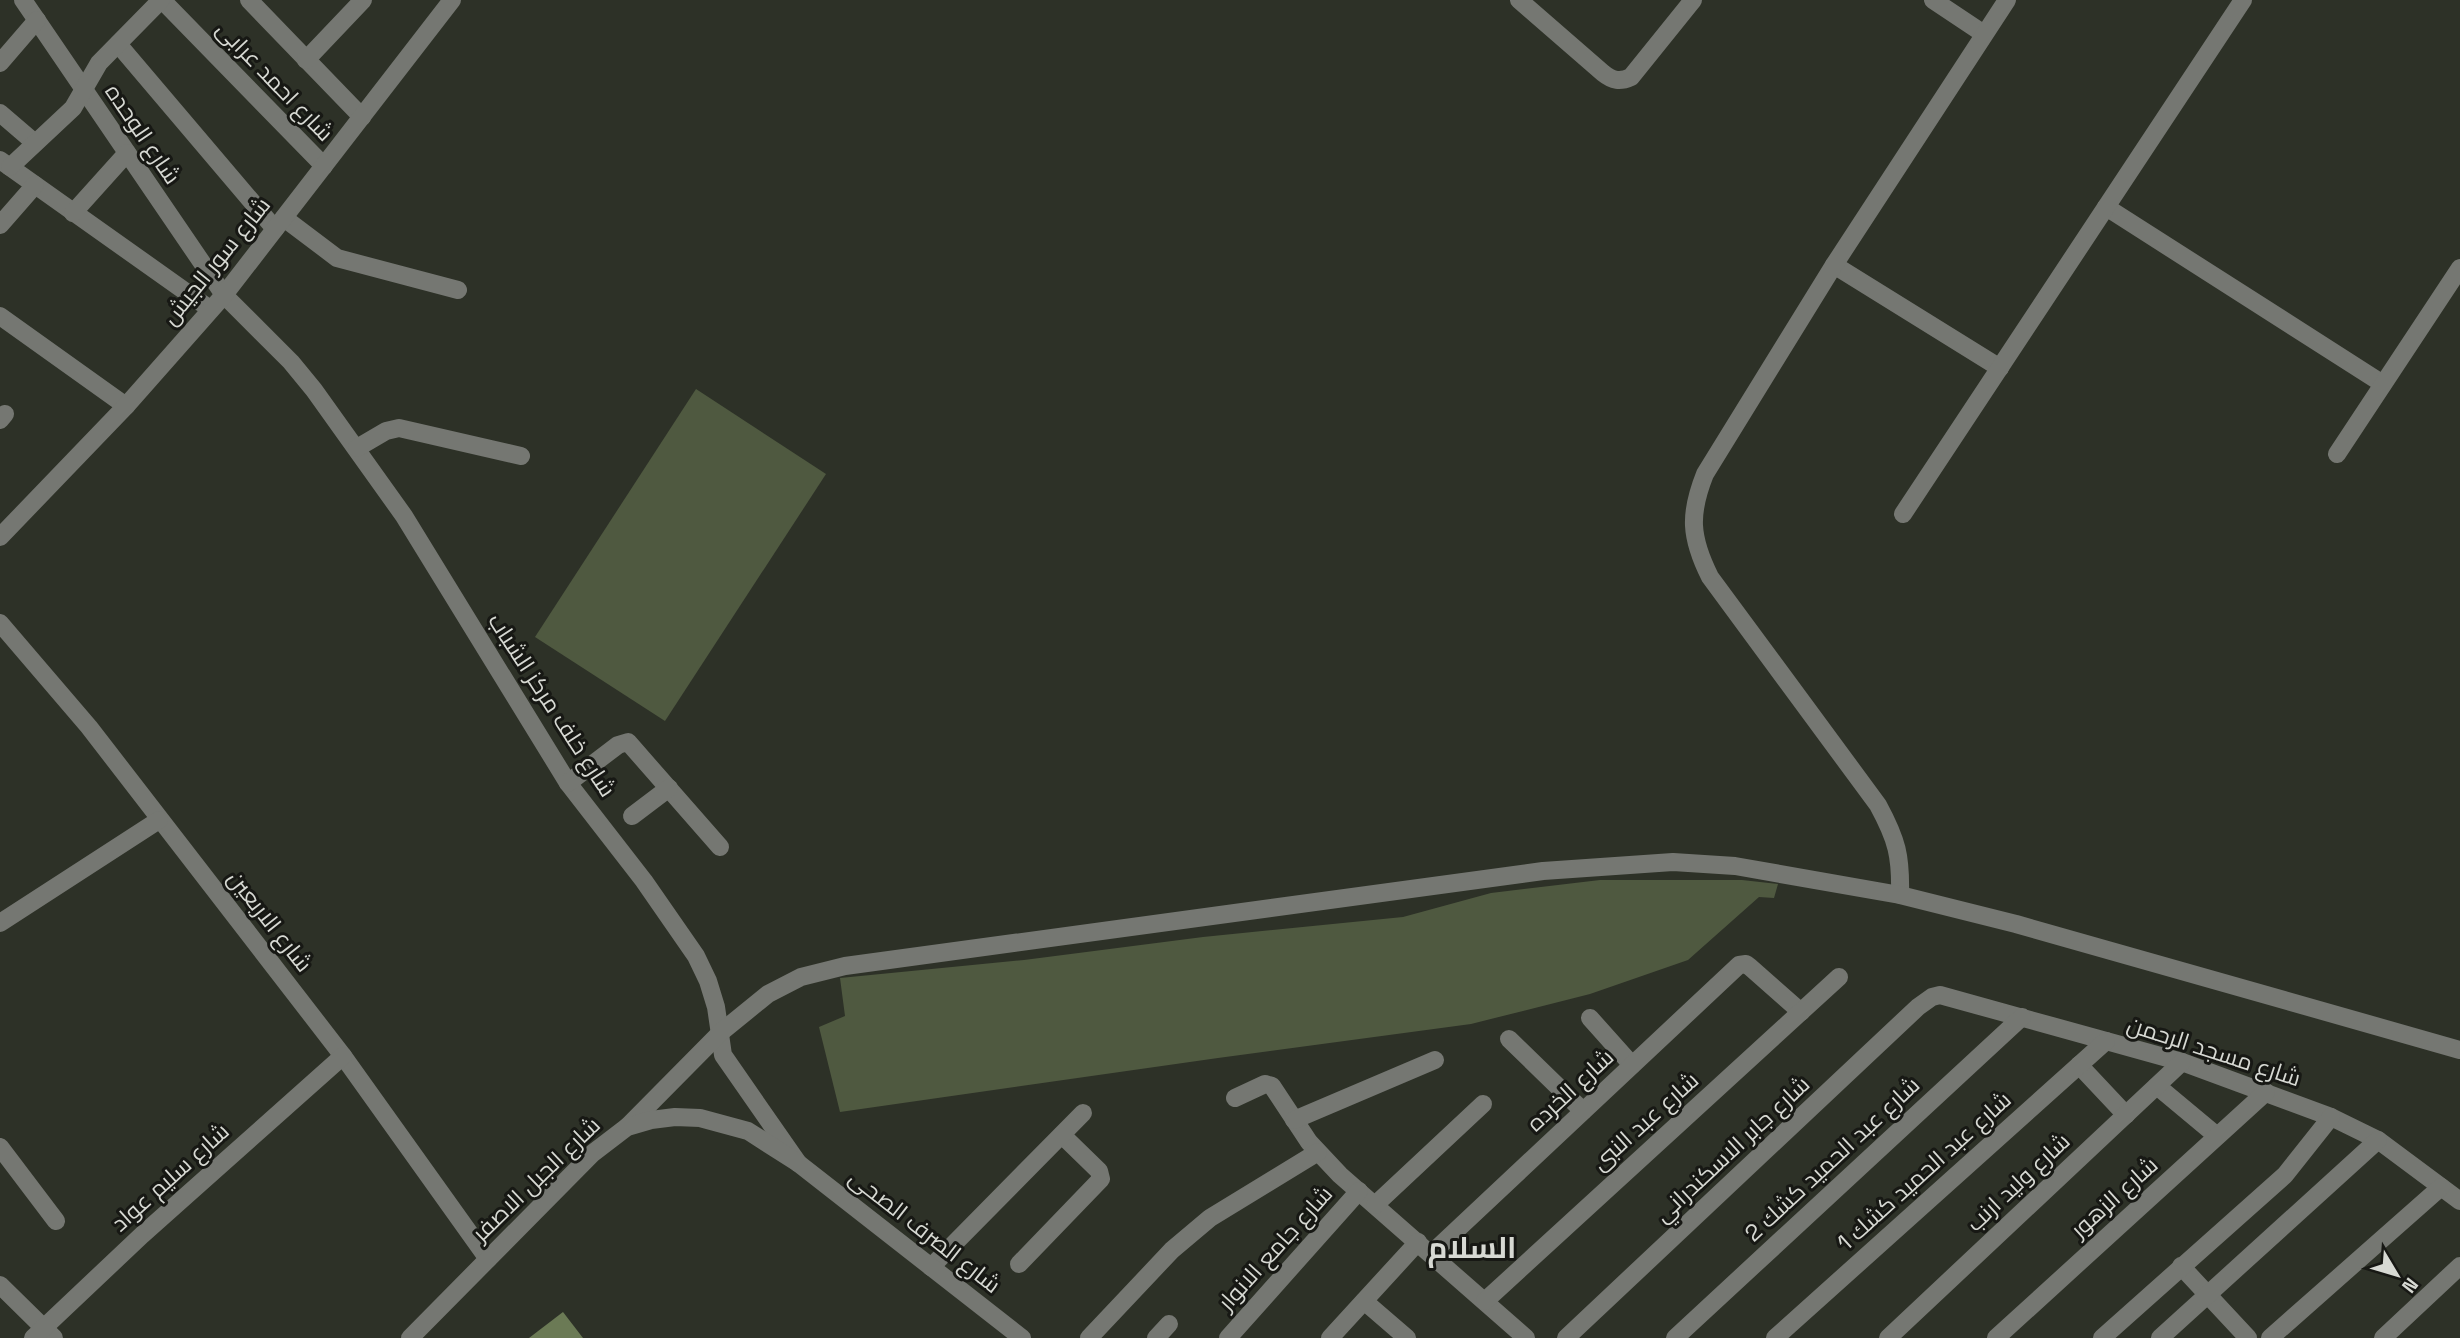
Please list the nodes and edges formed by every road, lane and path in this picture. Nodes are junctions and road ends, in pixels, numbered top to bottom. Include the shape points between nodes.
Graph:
1 (23, 0) edge
2 (161, 0) edge
3 (249, 0) edge
4 (363, 0) edge
5 (452, 0) edge
6 (1519, 0) edge
7 (1693, 0) edge
8 (1933, 0) edge
9 (2007, 0) edge
10 (2243, 0) edge
11 (37, 20) junction
12 (1984, 34) junction
13 (118, 44) junction
14 (306, 60) junction
15 (0, 63) edge
16 (84, 91) junction
17 (0, 113) edge
18 (362, 117) junction
19 (34, 143) junction
20 (127, 153) junction
21 (5, 164) edge
22 (324, 166) junction
23 (35, 185) junction
24 (2106, 207) junction
25 (74, 213) junction
26 (280, 223) junction
27 (0, 225) edge
28 (1834, 265) junction
29 (2460, 268) edge
30 (458, 290) dead end
31 (224, 295) junction
32 (211, 309) junction
33 (0, 316) edge
34 (2000, 368) junction
35 (2383, 384) junction
36 (125, 406) junction
37 (357, 448) junction
38 (2337, 454) dead end
39 (521, 456) dead end
40 (1903, 514) dead end
41 (0, 537) edge
42 (0, 623) edge
43 (568, 783) junction
44 (669, 788) junction
45 (632, 817) dead end
46 (159, 820) junction
47 (720, 847) dead end
48 (1900, 895) junction
49 (0, 923) edge
50 (1839, 977) dead end
51 (1932, 997) joint
52 (1801, 1012) junction
53 (2022, 1017) junction
54 (1590, 1018) dead end
55 (720, 1033) junction
56 (1509, 1039) dead end
57 (2106, 1041) junction
58 (2460, 1050) edge
59 (343, 1056) junction
60 (1435, 1060) dead end
61 (2182, 1062) junction
62 (1632, 1065) junction
63 (2079, 1065) junction
64 (2157, 1086) junction
65 (2266, 1092) junction
66 (1235, 1098) dead end
67 (1483, 1104) dead end
68 (1583, 1111) junction
69 (1083, 1113) dead end
70 (2126, 1115) junction
71 (2331, 1117) junction
72 (1294, 1120) junction
73 (627, 1127) junction
74 (1062, 1135) junction
75 (2217, 1136) junction
76 (2378, 1140) junction
77 (0, 1147) edge
78 (1318, 1152) junction
79 (798, 1163) junction
80 (2441, 1187) junction
81 (1359, 1191) junction
82 (2460, 1201) edge
83 (1375, 1205) junction
84 (56, 1222) dead end
85 (1425, 1248) junction
86 (488, 1258) junction
87 (1019, 1264) dead end
88 (2181, 1266) junction
89 (2460, 1266) edge
90 (931, 1267) junction
91 (0, 1285) edge
92 (2208, 1295) junction
93 (1364, 1301) junction
94 (1485, 1301) junction
95 (1169, 1324) dead end
96 (44, 1334) edge
97 (410, 1338) edge
98 (1022, 1338) edge
99 (1089, 1338) edge
100 (1156, 1338) edge
101 (1228, 1338) edge
102 (1330, 1338) edge
103 (1406, 1338) edge
104 (1526, 1338) edge
105 (1566, 1338) edge
106 (1675, 1338) edge
107 (1775, 1338) edge
108 (1888, 1338) edge
109 (1996, 1338) edge
110 (2102, 1338) edge
111 (2160, 1338) edge
112 (2248, 1338) edge
113 (2270, 1338) edge
114 (2383, 1338) edge

1 - 11 street, شارع الوحده
2 - 13 street
2 - 22 street, شارع احمد عرابى
3 - 14 street
4 - 14 street
5 - 18 street, شارع سور الجيش
6 - 7 street via 1603,74 1622,81 1631,77
8 - 12 street
9 - 12 street
10 - 24 street
11 - 15 street
11 - 16 street, شارع الوحده
12 - 28 street
13 - 16 street via 99,63
13 - 26 street
14 - 18 street
16 - 19 street via 73,108
16 - 20 street, شارع الوحده
17 - 19 street
18 - 22 street, شارع سور الجيش
19 - 21 street
20 - 25 street
20 - 31 street, شارع الوحده
21 - 23 street
22 - 26 street, شارع سور الجيش
23 - 25 street
23 - 27 street
24 - 34 street
24 - 35 street
25 - 32 street
26 - 30 street via 337,258
26 - 31 street, شارع سور الجيش
28 - 34 street
28 - 48 street via 1705,474 1695,499 1692,526 1710,577 1894,833 1901,864
29 - 35 street
31 - 32 street, شارع سور الجيش
31 - 37 street, شارع خلف مركز الشباب via 291,362
32 - 36 street, شارع سور الجيش
33 - 36 street
34 - 40 street
35 - 38 street
36 - 41 street, شارع سور الجيش
37 - 39 street via 399,428
37 - 43 street, شارع خلف مركز الشباب via 404,516
42 - 46 street, شارع الاربعين via 89,727
43 - 44 street via 628,742
43 - 55 street, شارع خلف مركز الشباب via 696,956 708,981
44 - 45 street
44 - 47 street
46 - 49 street
46 - 59 street, شارع الاربعين
48 - 55 street via 1735,866 1673,862 1543,871 845,966 801,976 768,994
48 - 58 street via 2016,923
50 - 52 street, شارع عبد النبى
51 - 53 street, شارع مسجد الرحمن via 1948,995
51 - 105 street, شارع جابر الاسكندراني
52 - 62 street, شارع الخرده via 1742,964
52 - 94 street, شارع عبد النبى
53 - 57 street, شارع مسجد الرحمن
53 - 106 street, شارع عبد الحميد كشك 2
54 - 62 street
55 - 73 street
55 - 79 street, شارع خلف مركز الشباب via 729,1065
56 - 68 street
57 - 61 street, شارع مسجد الرحمن
57 - 63 street, شارع عبد الحميد كشك 1
59 - 86 street, شارع الاربعين
59 - 96 street, شارع سليم عواد via 201,1180
60 - 72 street
61 - 64 street, شارع وليد ارنب
61 - 65 street, شارع مسجد الرحمن
62 - 68 street, شارع الخرده
63 - 70 street
63 - 107 street, شارع عبد الحميد كشك 1
64 - 70 street, شارع وليد ارنب
64 - 75 street
65 - 71 street, شارع مسجد الرحمن
65 - 75 street, شارع الزهور
66 - 72 street via 1265,1084 1272,1086
67 - 83 street
68 - 85 street, شارع الخرده
69 - 74 street
70 - 108 street, شارع وليد ارنب
71 - 76 street, شارع مسجد الرحمن
71 - 88 street via 2286,1175
72 - 78 street
73 - 79 street, شارع الجبل الاصفر via 675,1117 700,1118 748,1131
73 - 86 street, شارع الجبل الاصفر via 593,1153
74 - 87 street via 1099,1171 1101,1179
74 - 90 street
75 - 109 street, شارع الزهور
76 - 80 street, شارع مسجد الرحمن
76 - 92 street
77 - 84 street
78 - 81 street
78 - 99 street via 1210,1218 1172,1250
79 - 90 street, شارع الصرف الصحى
80 - 82 street, شارع مسجد الرحمن
80 - 113 street
81 - 83 street
81 - 101 street, شارع جامع الانوار
83 - 85 street
85 - 93 street, شارع الخرده
85 - 94 street
86 - 97 street, شارع الجبل الاصفر
88 - 92 street
88 - 110 street
89 - 114 street
90 - 98 street, شارع الصرف الصحى
91 - 96 street
92 - 111 street
92 - 112 street
93 - 102 street, شارع الخرده
93 - 103 street
94 - 104 street
95 - 100 street

